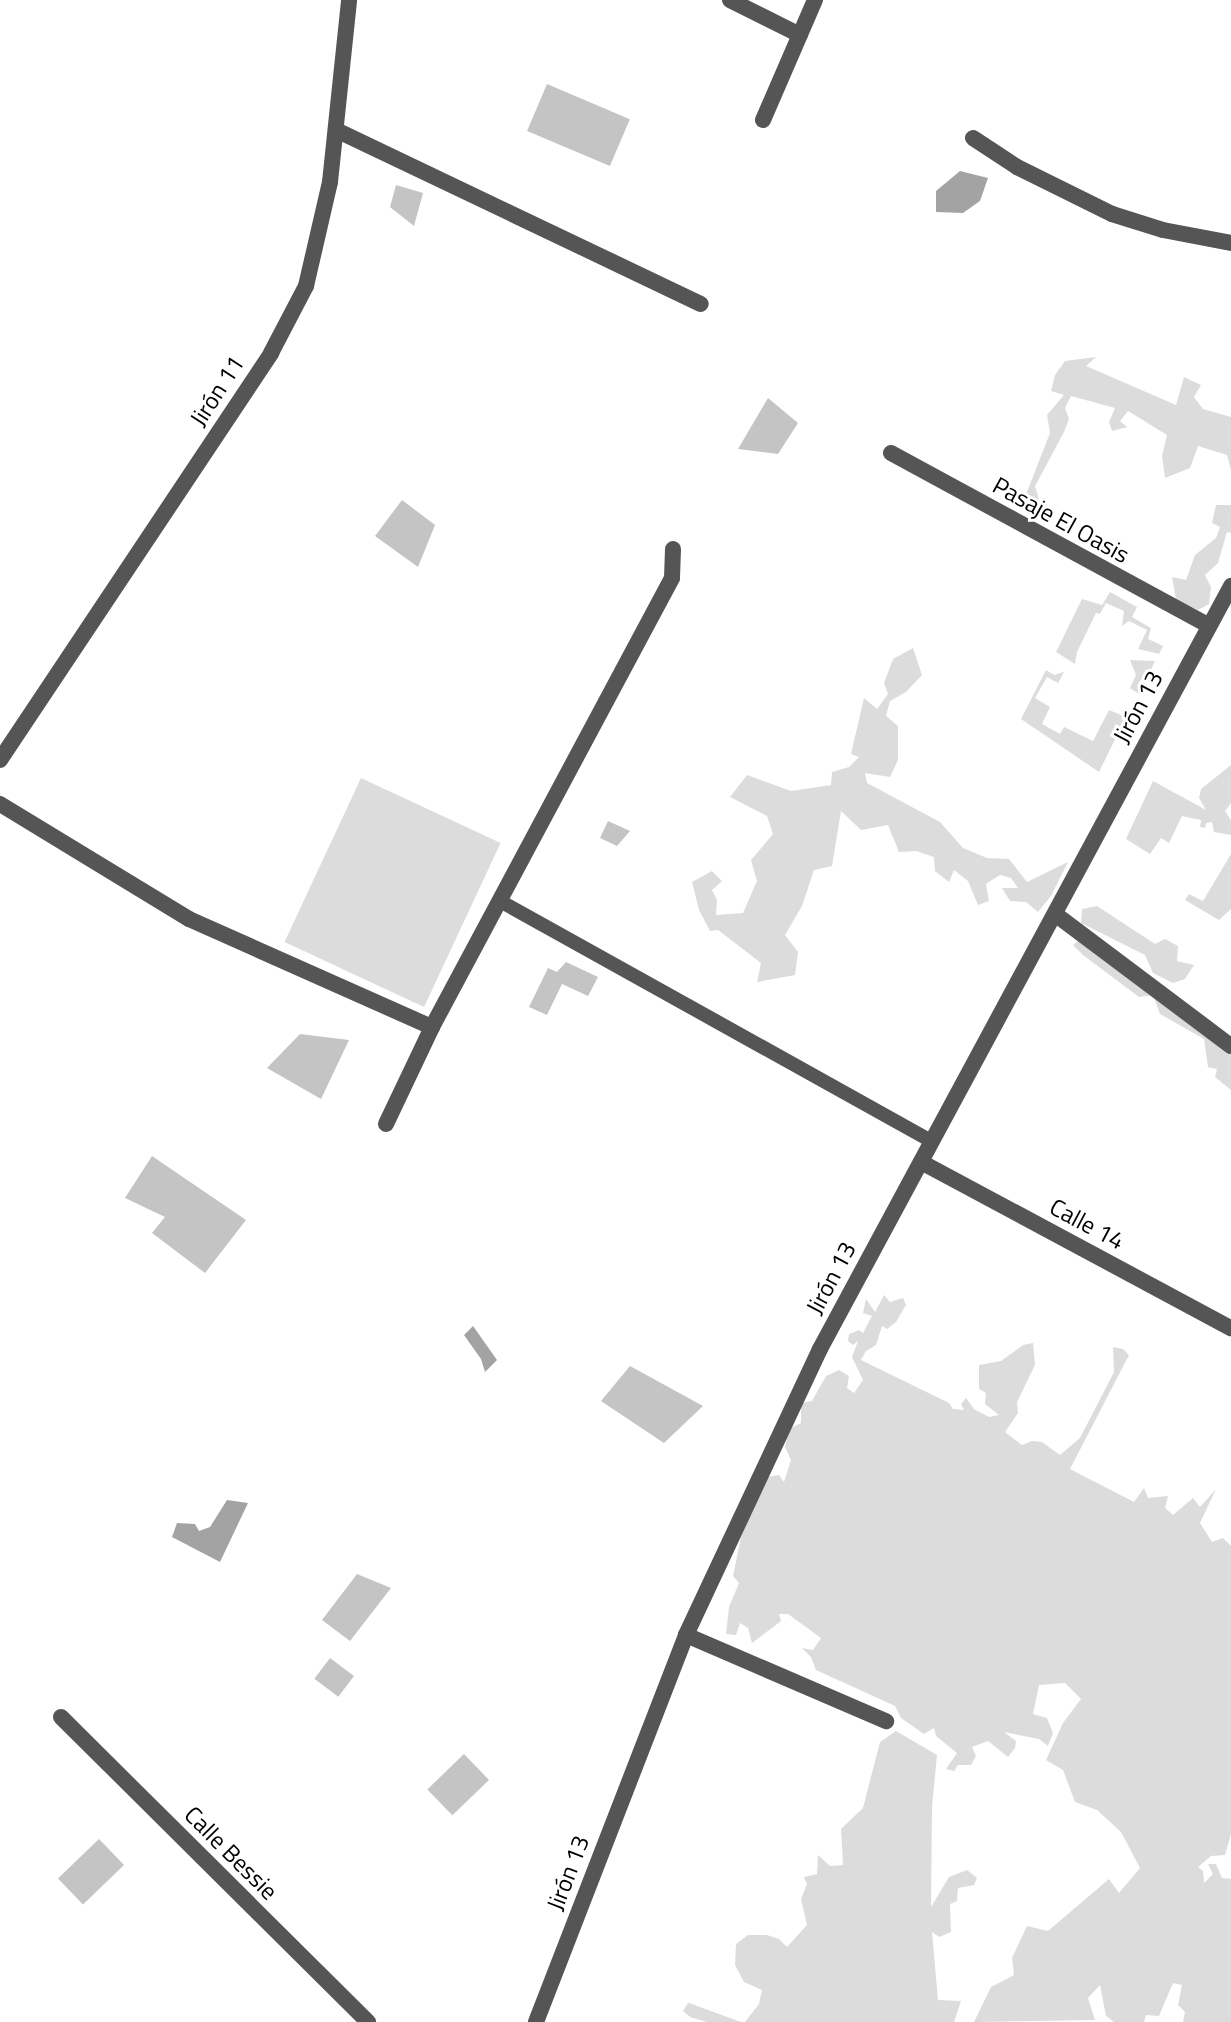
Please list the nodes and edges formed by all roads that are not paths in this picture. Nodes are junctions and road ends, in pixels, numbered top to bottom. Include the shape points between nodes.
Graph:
1 (349, 0) edge
2 (730, 0) edge
3 (815, 0) edge
4 (800, 35) junction
5 (763, 120) dead end
6 (336, 130) junction
7 (973, 138) dead end
8 (1231, 243) edge
9 (701, 304) dead end
10 (891, 453) dead end
11 (673, 549) dead end
12 (1231, 586) edge
13 (1209, 626) junction
14 (0, 760) edge
15 (0, 804) edge
16 (500, 901) junction
17 (1055, 914) junction
18 (432, 1027) junction
19 (1231, 1046) edge
20 (386, 1124) dead end
21 (932, 1141) junction
22 (921, 1162) junction
23 (1231, 1328) edge
24 (686, 1635) junction
25 (61, 1717) dead end
26 (886, 1721) dead end
27 (368, 2022) edge
28 (536, 2022) edge

1 - 6 street, Jirón 11
2 - 4 street
3 - 4 street
4 - 5 street
6 - 9 street
6 - 14 street, Jirón 11 via 330,182 299,300 248,388
7 - 8 street via 1017,167 1112,214
10 - 13 street, Pasaje El Oasis
11 - 16 street via 672,578
12 - 13 street, Jirón 13
13 - 17 street, Jirón 13
15 - 18 street via 189,919
16 - 18 street
16 - 21 street
17 - 19 street
17 - 21 street, Jirón 13
18 - 20 street
21 - 22 street, Jirón 13
22 - 23 street, Calle 14
22 - 24 street, Jirón 13 via 820,1349
24 - 26 street
24 - 28 street, Jirón 13
25 - 27 street, Calle Bessie

